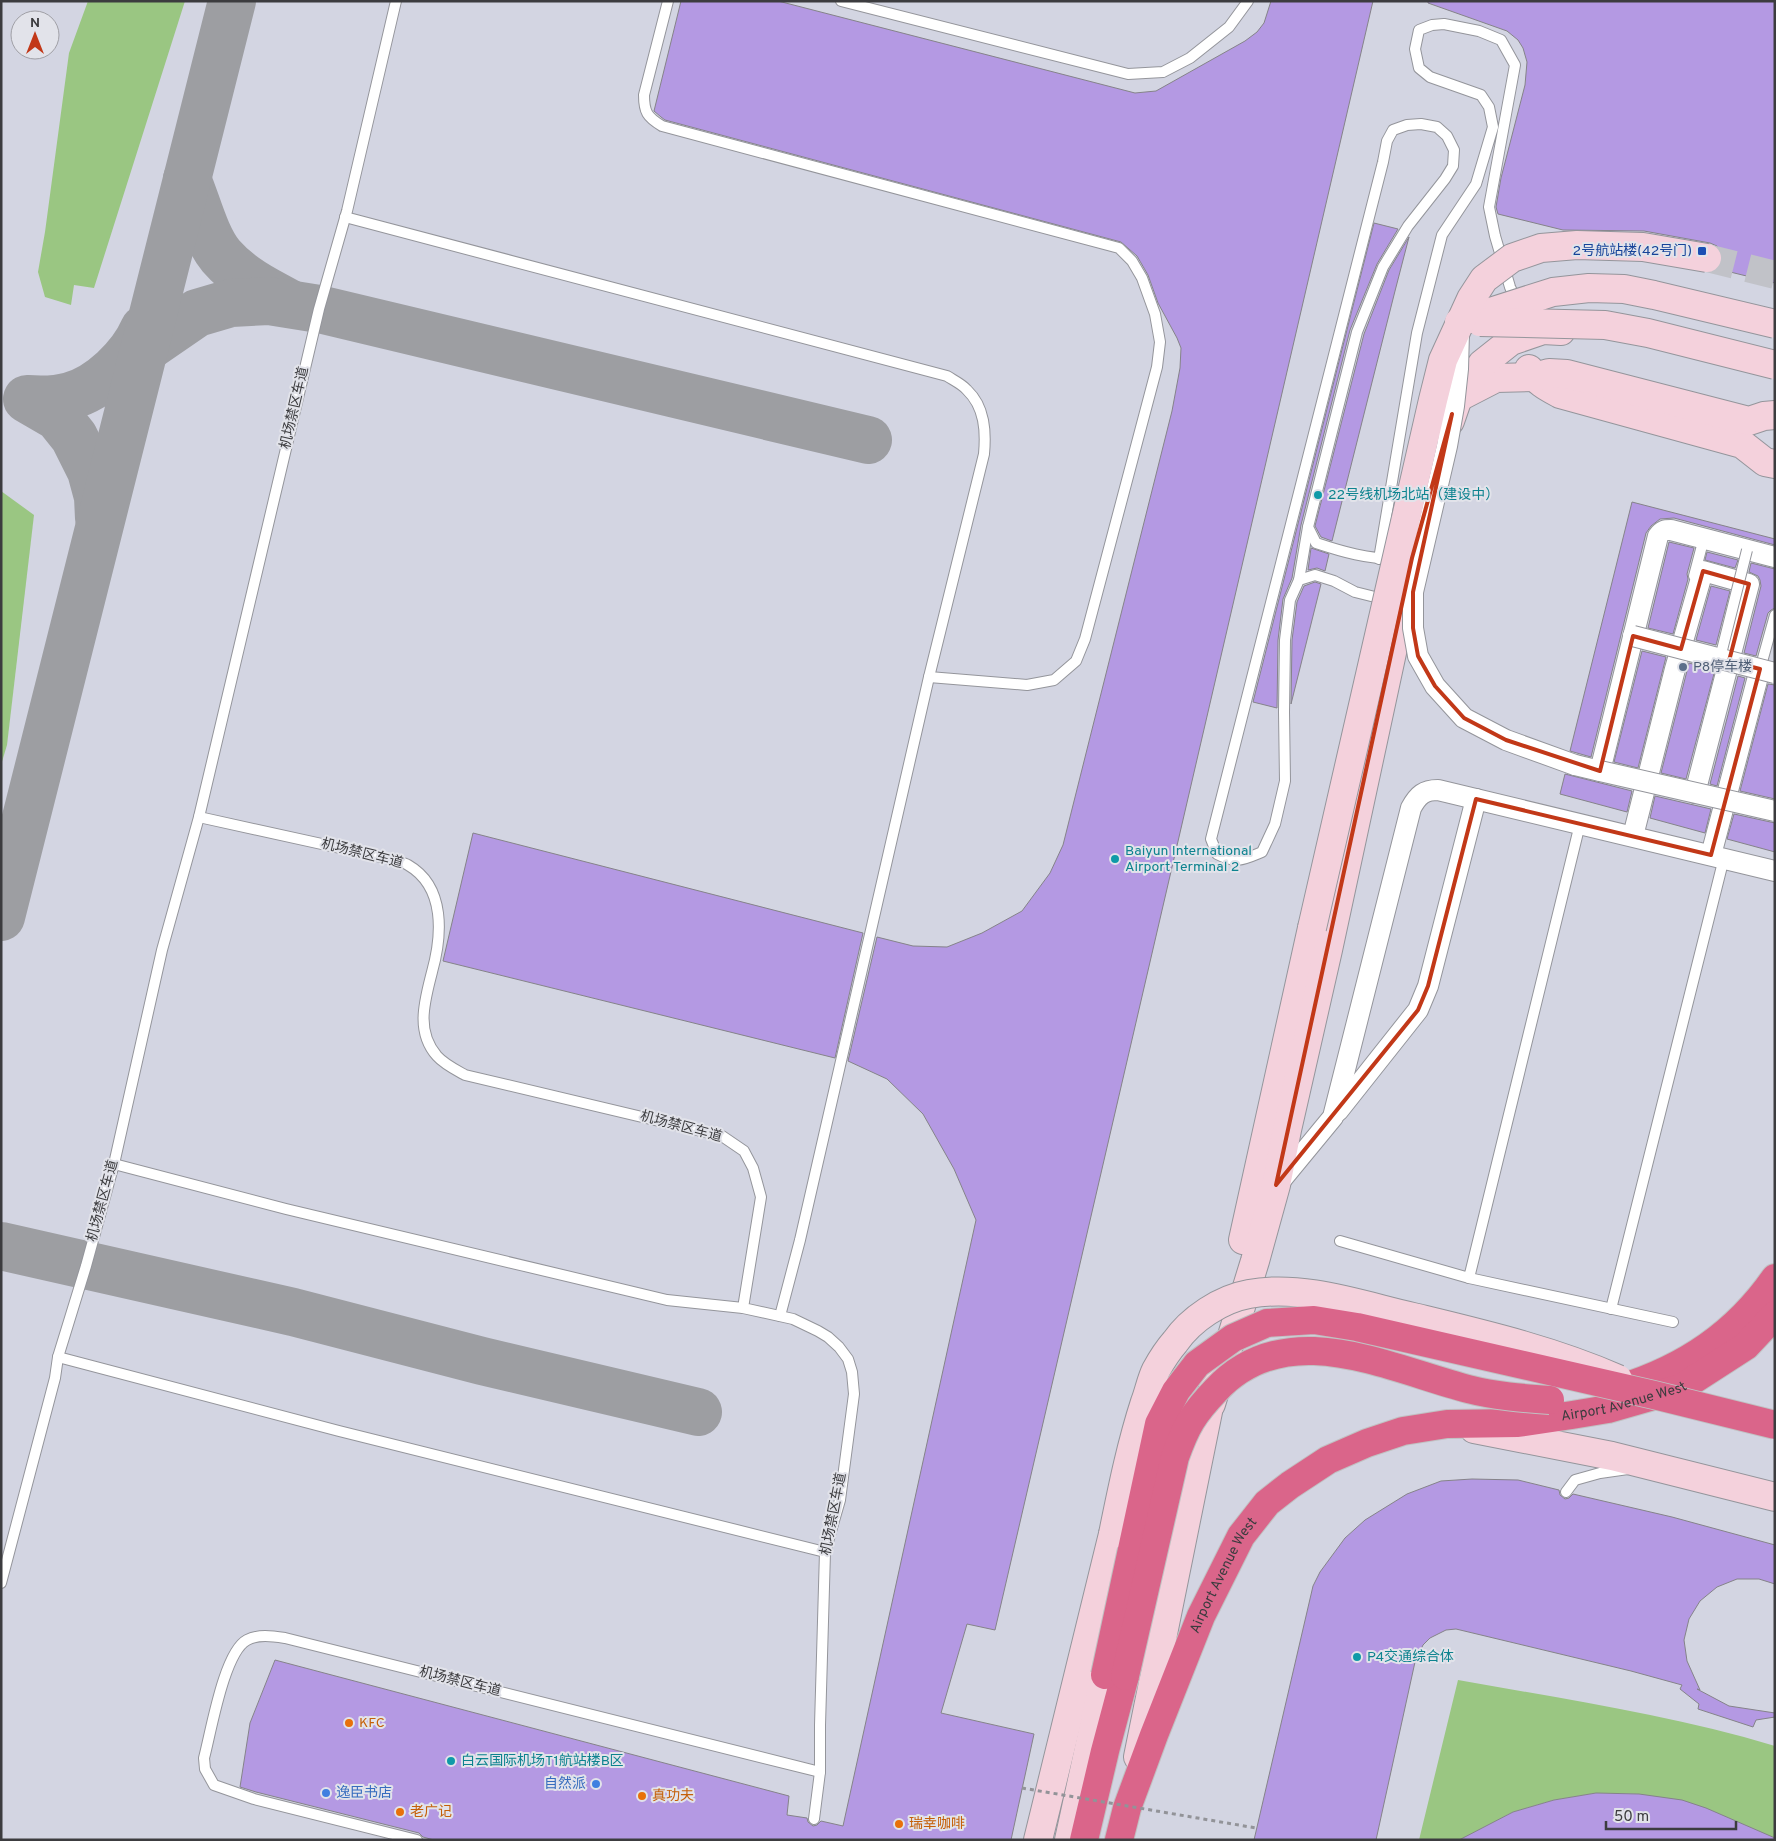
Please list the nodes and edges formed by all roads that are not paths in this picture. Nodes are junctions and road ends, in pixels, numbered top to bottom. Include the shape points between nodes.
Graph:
1 (396, 1) edge
2 (668, 1) edge
3 (841, 1) edge
4 (1248, 1) edge
5 (345, 217) junction
6 (1706, 258) tunnel mouth
7 (1459, 322) junction
8 (1775, 324) edge
9 (1544, 330) junction
10 (1511, 341) junction
11 (1775, 365) edge
12 (1775, 373) edge
13 (1534, 377) junction
14 (1458, 398) junction
15 (1775, 415) edge
16 (1775, 464) edge
17 (1308, 527) junction
18 (1704, 538) junction
19 (1747, 550) junction
20 (1775, 557) edge
21 (1404, 558) dead end
22 (1379, 559) junction
23 (1299, 580) junction
24 (1403, 604) junction
25 (1775, 615) edge
26 (1633, 636) junction
27 (1675, 647) junction
28 (1720, 658) junction
29 (1767, 671) edge
30 (929, 677) junction
31 (1600, 771) junction
32 (1644, 781) junction
33 (1695, 793) junction
34 (1476, 799) junction
35 (1774, 808) edge
36 (199, 817) junction
37 (1580, 824) junction
38 (1633, 836) junction
39 (1717, 856) junction
40 (1775, 871) edge
41 (1333, 1117) junction
42 (114, 1164) junction
43 (1276, 1185) junction
44 (1340, 1241) dead end
45 (1469, 1278) junction
46 (1775, 1278) edge
47 (743, 1308) junction
48 (1611, 1309) junction
49 (1775, 1315) edge
50 (780, 1316) junction
51 (1674, 1322) dead end
52 (58, 1357) junction
53 (1654, 1395) junction
54 (1206, 1417) junction
55 (1447, 1424) junction
56 (1775, 1426) edge
57 (1651, 1465) junction
58 (1566, 1492) dead end
59 (1775, 1497) edge
60 (825, 1552) junction
61 (1, 1583) edge
62 (1115, 1675) junction
63 (820, 1772) junction
64 (1127, 1808) junction
65 (814, 1819) dead end
66 (417, 1840) edge
67 (1038, 1840) edge
68 (1068, 1840) edge
69 (1084, 1840) edge
70 (1119, 1840) edge
71 (1127, 1840) edge

1 - 5 lane, 机场禁区车道
2 - 30 lane via 644,95 644,108 650,119 662,126 1119,248 1142,278 1155,314 1160,342 1157,367 1085,639 1076,661 1054,680 1027,685
3 - 4 lane via 1128,74 1163,72 1190,58 1229,27
5 - 30 lane via 947,376 967,390 980,408 986,433 984,454
5 - 36 lane, 机场禁区车道 via 319,309
6 - 7 main road, bridge via 1643,246 1541,248 1512,258 1484,279
7 - 8 main road, bridge via 1546,294 1589,288 1624,289
7 - 11 main road, bridge via 1605,325
7 - 31 street, bridge via 1454,406 1413,592 1413,628 1418,656 1435,686 1464,718 1506,740
7 - 54 main road, bridge via 1443,360 1433,400 1312,928
9 - 10 main road
9 - 12 main road via 1590,332 1648,342
9 - 22 lane via 1522,314 1510,287 1489,207 1515,65 1501,40 1479,31 1432,24 1419,30 1415,48 1419,68 1430,76 1481,95 1489,107 1493,127 1476,184 1442,235 1417,333
10 - 13 main road
10 - 14 main road via 1482,364
13 - 14 main road via 1496,378
13 - 15 main road via 1549,373 1567,374 1749,421
13 - 16 main road via 1560,394 1742,444 1766,462
14 - 24 main road via 1435,466
17 - 22 lane via 1316,542 1350,554
17 - 23 lane
17 - 23 lane via 1357,332 1383,267 1408,226 1453,166 1454,150 1447,136 1437,127 1407,125 1393,130 1387,141 1211,838 1217,854 1228,860 1242,860 1262,852 1275,824 1286,781 1286,640 1290,600
18 - 19 street
18 - 26 street via 1671,530 1664,530 1658,536
18 - 27 lane
19 - 20 street
19 - 28 lane, bridge
21 - 22 lane
23 - 24 lane via 1315,576 1355,592
24 - 43 main road
25 - 29 lane
26 - 27 street, bridge
26 - 31 street
27 - 28 street, bridge
27 - 32 lane
28 - 29 street, bridge
29 - 39 street via 1735,767
30 - 50 lane
31 - 32 street, bridge
32 - 33 street, bridge
33 - 35 street, bridge
33 - 38 street via 1749,584 1703,571
34 - 37 street
34 - 41 street via 1428,986 1418,1010
34 - 41 street via 1430,790 1416,798 1411,808
36 - 42 lane, 机场禁区车道 via 162,950
36 - 47 lane, 机场禁区车道 via 390,859 407,865 427,881 436,903 439,931 423,1013 424,1031 437,1056 465,1075 722,1136 744,1151 754,1168 761,1197
37 - 38 street
37 - 45 lane
38 - 39 street
39 - 40 street
39 - 48 lane
41 - 43 street
42 - 47 lane via 286,1209 667,1300
42 - 52 lane, 机场禁区车道
43 - 54 main road
44 - 45 lane
45 - 48 lane
46 - 62 highway, bridge via 1744,1317 1714,1343 1677,1366 1618,1389 1550,1400 1470,1390 1339,1353 1312,1350 1279,1353 1250,1362 1226,1379 1198,1409 1184,1431
47 - 50 lane, 机场禁区车道
48 - 51 lane
49 - 55 highway, Airport Avenue West via 1746,1346 1681,1388 1608,1409 1572,1415 1518,1422
50 - 60 lane, 机场禁区车道 via 794,1319 828,1337 848,1359 852,1372 854,1394 840,1500
52 - 60 lane
52 - 61 lane, 机场禁区车道
53 - 56 highway, bridge
53 - 62 highway, bridge via 1357,1326 1314,1320 1267,1323 1233,1338 1197,1364 1176,1391 1159,1424
53 - 67 main road, bridge via 1567,1358 1514,1342 1307,1293 1248,1294 1214,1307 1192,1322 1156,1370 1138,1423
54 - 64 main road
55 - 57 main road, Airport Avenue West
55 - 64 highway, Airport Avenue West via 1403,1432 1328,1460 1267,1504 1241,1536 1201,1616
57 - 58 lane via 1575,1480
57 - 59 main road, Airport Avenue West
60 - 63 lane, 机场禁区车道
62 - 68 main road
62 - 69 highway
63 - 65 lane
63 - 66 lane, 机场禁区车道 via 285,1638 255,1637 236,1649 227,1666 204,1758 205,1769 214,1785 254,1800
64 - 70 highway, Airport Avenue West
64 - 71 main road

